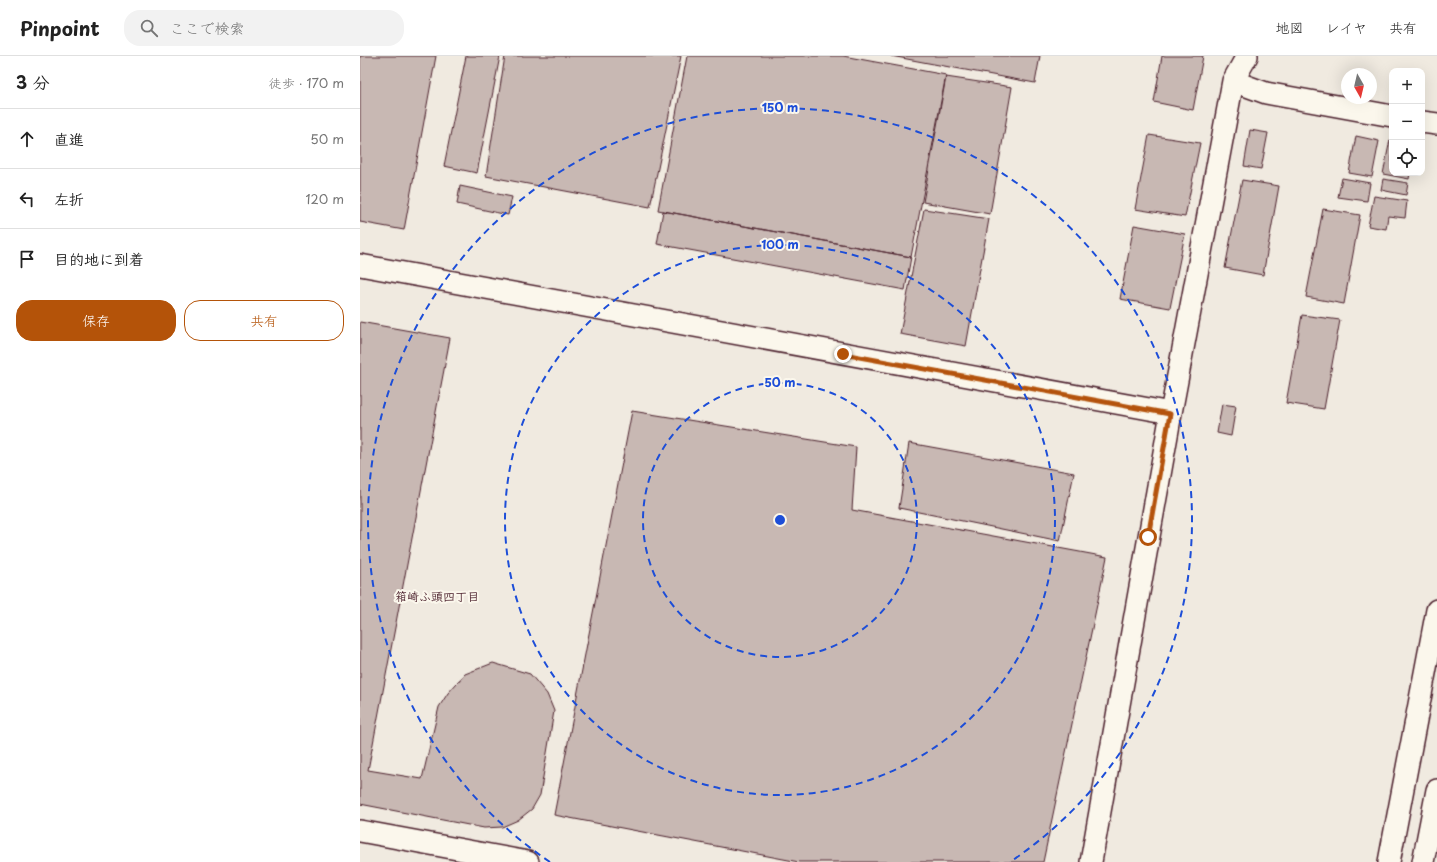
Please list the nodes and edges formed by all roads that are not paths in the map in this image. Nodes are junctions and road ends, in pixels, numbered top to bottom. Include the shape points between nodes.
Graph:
1 (1247, 56) edge
2 (1233, 81) junction
3 (1389, 115) edge
4 (1425, 122) edge
5 (1437, 124) edge
6 (360, 265) edge
7 (1170, 414) junction
8 (1437, 610) edge
9 (1437, 790) edge
10 (360, 831) edge
11 (528, 862) edge
12 (1090, 862) edge
13 (1389, 862) edge
14 (1423, 862) edge

1 - 2 street
2 - 3 street via 1266,93
2 - 7 street
4 - 5 street
6 - 7 street
7 - 12 street
8 - 13 street
9 - 14 street
10 - 11 street

